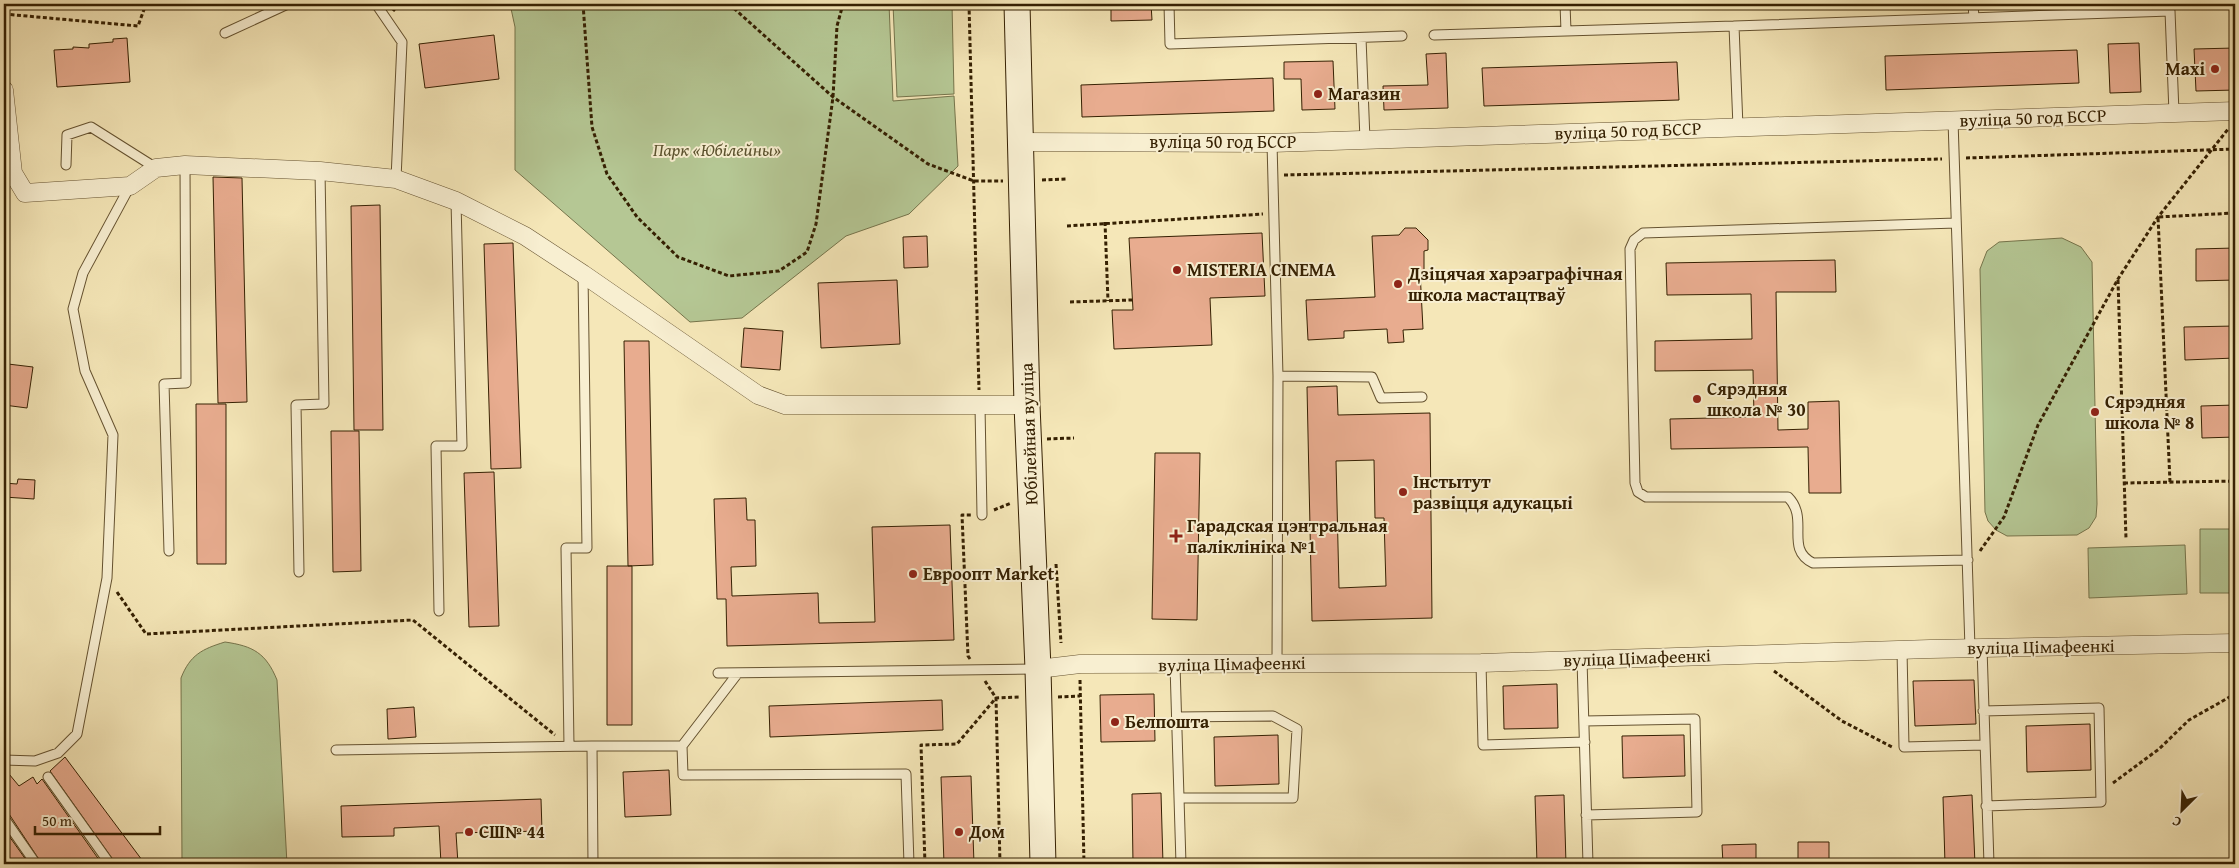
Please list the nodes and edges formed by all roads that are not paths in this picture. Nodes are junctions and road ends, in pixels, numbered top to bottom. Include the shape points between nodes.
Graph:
1 (288, 4) edge
2 (376, 4) edge
3 (1018, 4) edge
4 (1169, 4) edge
5 (1565, 4) edge
6 (1973, 4) edge
7 (1974, 18) junction
8 (1734, 26) junction
9 (1566, 31) junction
10 (224, 33) dead end
11 (1434, 35) dead end
12 (1402, 36) dead end
13 (1362, 38) junction
14 (4, 90) edge
15 (2174, 113) junction
16 (2232, 119) edge
17 (1953, 120) junction
18 (1738, 128) junction
19 (1365, 140) junction
20 (1020, 142) junction
21 (1272, 143) junction
22 (185, 165) junction
23 (66, 166) dead end
24 (156, 168) junction
25 (320, 171) junction
26 (396, 179) junction
27 (130, 186) junction
28 (456, 201) junction
29 (1956, 223) junction
30 (583, 274) junction
31 (1278, 376) junction
32 (1422, 397) dead end
33 (1027, 405) junction
34 (980, 406) junction
35 (982, 515) road end
36 (169, 550) dead end
37 (1968, 564) junction
38 (299, 572) dead end
39 (439, 611) dead end
40 (2235, 643) edge
41 (1976, 648) junction
42 (1902, 650) junction
43 (1582, 660) junction
44 (1277, 663) junction
45 (1481, 664) junction
46 (1175, 665) junction
47 (1038, 669) junction
48 (718, 673) dead end
49 (738, 673) junction
50 (1983, 711) junction
51 (1177, 717) junction
52 (1584, 721) junction
53 (1585, 742) junction
54 (1984, 745) junction
55 (569, 746) junction
56 (592, 746) junction
57 (682, 746) junction
58 (336, 750) dead end
59 (4, 760) edge
60 (48, 777) dead end
61 (1179, 798) junction
62 (1986, 806) junction
63 (1586, 814) junction
64 (4, 818) edge
65 (36, 864) edge
66 (110, 864) edge
67 (593, 864) edge
68 (909, 864) edge
69 (1043, 864) edge
70 (1181, 864) edge
71 (1588, 864) edge
72 (1989, 864) edge

1 - 10 lane
2 - 26 lane via 402,42
3 - 20 main road, Юбілейная вуліца
4 - 13 lane via 1170,44
5 - 9 lane
6 - 7 lane
7 - 8 lane
7 - 15 lane via 2170,11
8 - 9 lane
8 - 18 lane
9 - 11 lane
12 - 13 lane
13 - 19 lane
14 - 27 street via 13,173 25,193
15 - 16 street, вуліца 50 год БССР
15 - 17 street, вуліца 50 год БССР
17 - 18 street, вуліца 50 год БССР
17 - 29 lane
18 - 19 street, вуліца 50 год БССР
19 - 21 street, вуліца 50 год БССР
20 - 21 street, вуліца 50 год БССР
20 - 33 main road, Юбілейная вуліца
21 - 31 lane
22 - 24 street
22 - 25 street
22 - 36 lane via 186,383 164,384
23 - 24 lane via 67,135 91,127
24 - 27 street
25 - 26 street
25 - 38 lane via 324,404 296,405
26 - 28 street
27 - 59 lane via 83,273 73,309 85,372 113,435 107,578 78,734 58,753 35,762
28 - 30 street via 525,236
28 - 39 lane via 462,446 436,446
29 - 37 lane
29 - 37 lane via 1643,234 1634,240 1630,249 1635,483 1638,492 1646,497 1788,497 1798,511 1798,549 1805,559 1813,563
30 - 34 street via 758,395 786,405
30 - 55 lane via 587,548 566,548
31 - 32 lane via 1372,377 1382,398
31 - 44 lane
33 - 34 street
33 - 47 main road, Юбілейная вуліца
34 - 35 lane
37 - 41 lane
40 - 41 street, вуліца Цімафеенкі
41 - 42 street, вуліца Цімафеенкі
41 - 50 lane
42 - 43 street, вуліца Цімафеенкі
42 - 54 lane via 1904,747
43 - 45 street, вуліца Цімафеенкі
43 - 52 lane
44 - 45 street, вуліца Цімафеенкі
44 - 46 street, вуліца Цімафеенкі
45 - 53 lane via 1483,745
46 - 47 street, вуліца Цімафеенкі via 1080,664
46 - 51 lane
47 - 49 lane
47 - 69 main road, Юбілейная вуліца
48 - 49 lane
49 - 57 lane
50 - 54 lane
50 - 62 lane via 2099,708 2101,802
51 - 61 lane
51 - 61 lane via 1273,716 1297,729 1293,798
52 - 53 lane
52 - 63 lane via 1694,719 1697,812
53 - 63 lane
54 - 62 lane
55 - 56 lane
55 - 58 lane
56 - 57 lane
56 - 67 lane
57 - 68 lane via 683,775 906,774
60 - 66 lane
61 - 70 lane
62 - 72 lane
63 - 71 lane
64 - 65 lane

